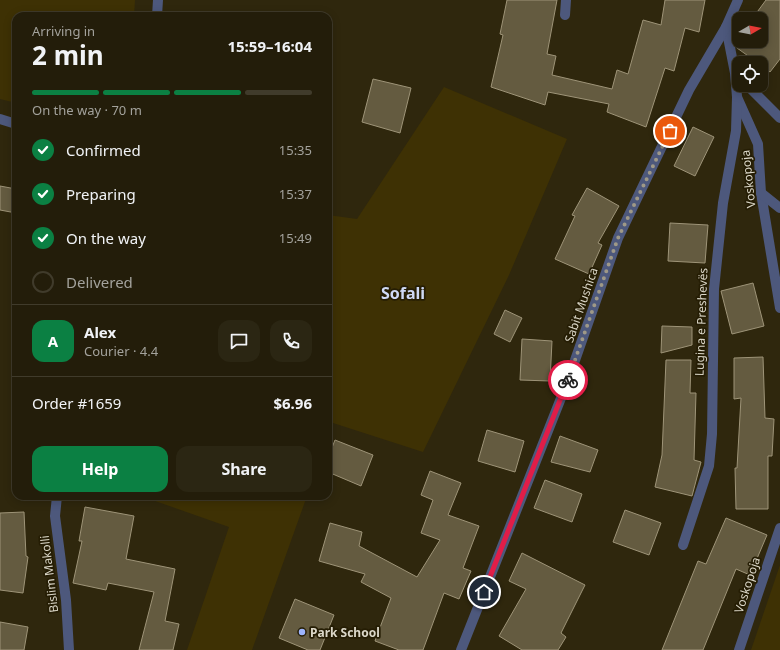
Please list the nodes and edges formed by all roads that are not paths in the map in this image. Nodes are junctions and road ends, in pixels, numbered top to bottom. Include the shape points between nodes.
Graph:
1 (158, 0) edge
2 (566, 0) edge
3 (738, 0) edge
4 (157, 12) edge
5 (565, 15) dead end
6 (726, 27) junction
7 (733, 56) edge
8 (737, 92) edge
9 (754, 92) edge
10 (737, 97) junction
11 (780, 118) edge
12 (0, 119) edge
13 (12, 123) edge
14 (761, 193) junction
15 (780, 208) edge
16 (780, 308) edge
17 (57, 500) edge
18 (780, 528) edge
19 (683, 545) dead end
20 (69, 650) edge
21 (461, 650) edge
22 (739, 650) edge

1 - 4 street
2 - 5 street
3 - 6 street, Sabit Mushica
6 - 7 street, Voskopoja
6 - 21 street, Sabit Mushica via 689,90 618,238 567,383
8 - 10 street, Voskopoja
9 - 11 street
10 - 14 street, Voskopoja via 758,144
10 - 19 street, Lugina e Preshevës via 736,131 723,203 714,289 712,434 709,466
12 - 13 street
14 - 15 street
14 - 16 street, Voskopoja
17 - 20 street, Bislim Makolli via 55,516 66,600
18 - 22 street, Voskopoja

